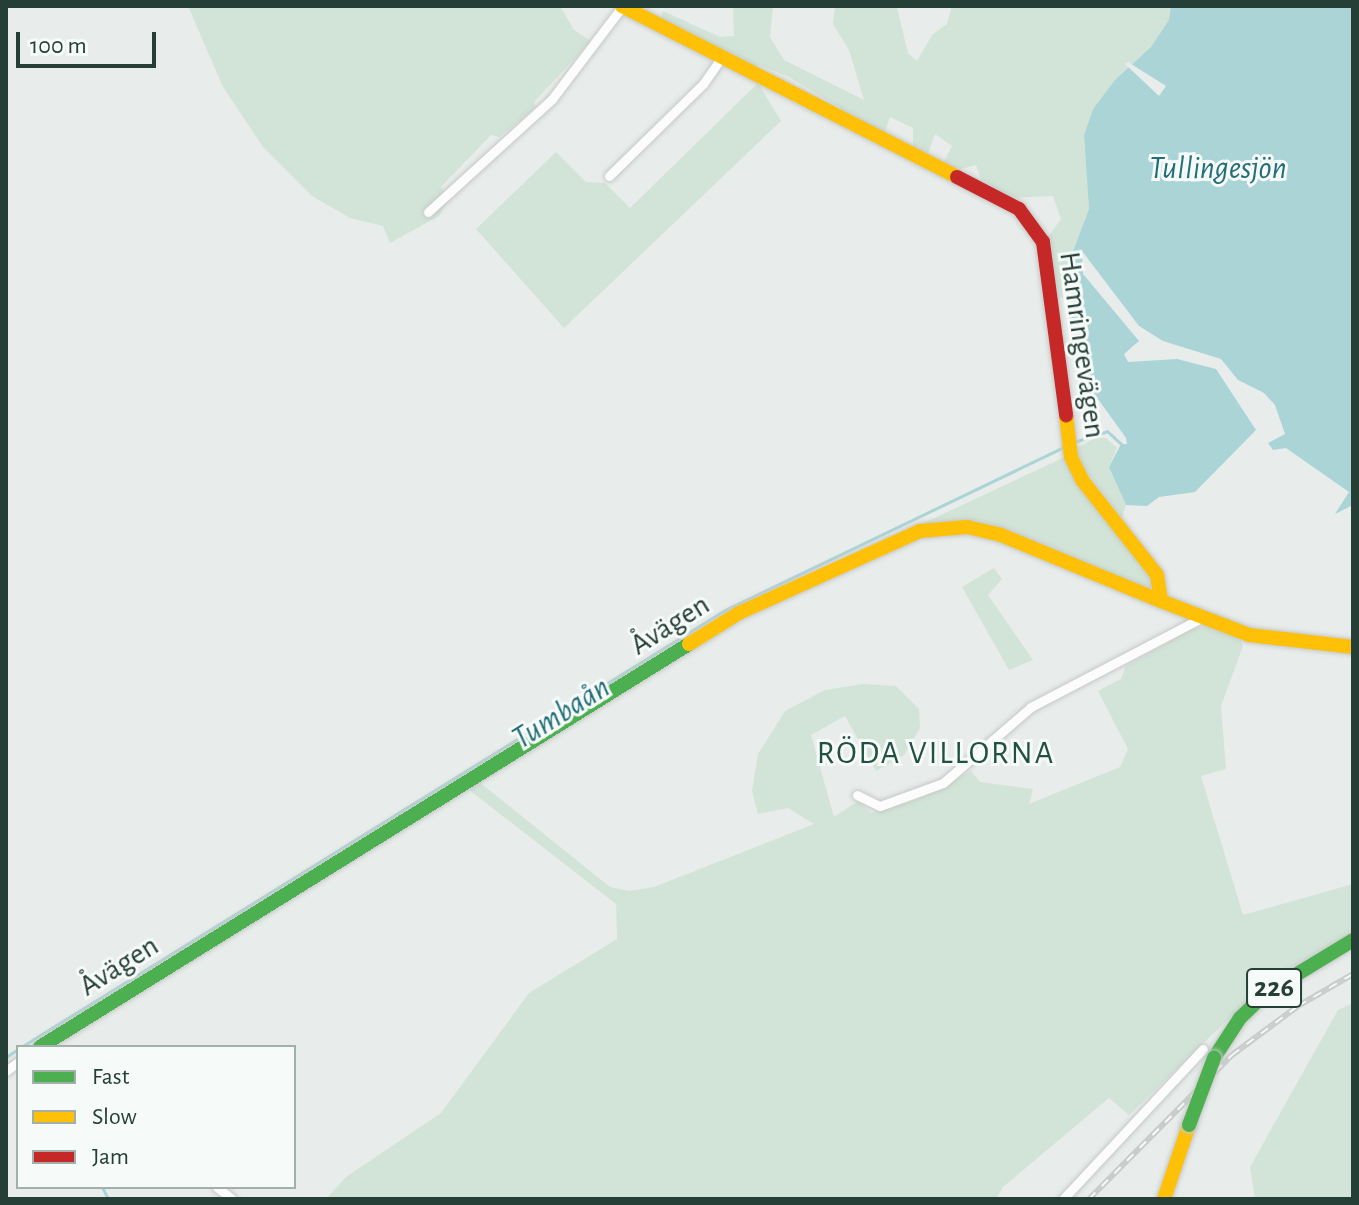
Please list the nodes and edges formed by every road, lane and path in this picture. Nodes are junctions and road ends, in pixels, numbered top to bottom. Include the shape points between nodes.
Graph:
1 (621, 7) edge
2 (721, 58) junction
3 (609, 176) dead end
4 (428, 212) dead end
5 (1161, 601) junction
6 (1201, 618) junction
7 (1353, 647) edge
8 (857, 795) dead end
9 (1353, 940) edge
10 (43, 1045) edge
11 (1209, 1054) junction
12 (1063, 1199) edge
13 (1164, 1199) edge

1 - 2 street, Hamringevägen
1 - 4 street, Hamringevägen via 552,99
2 - 3 street via 703,84
2 - 5 street, Hamringevägen via 979,187 1035,225 1043,242 1071,457 1082,480 1157,575
5 - 6 street
5 - 10 street, Åvägen via 1001,535 967,527 920,531 739,613
6 - 7 street via 1249,635
6 - 8 street via 1031,707 943,783 880,806
9 - 11 street, 226 via 1266,993
11 - 12 street
11 - 13 street, 226, bridge

